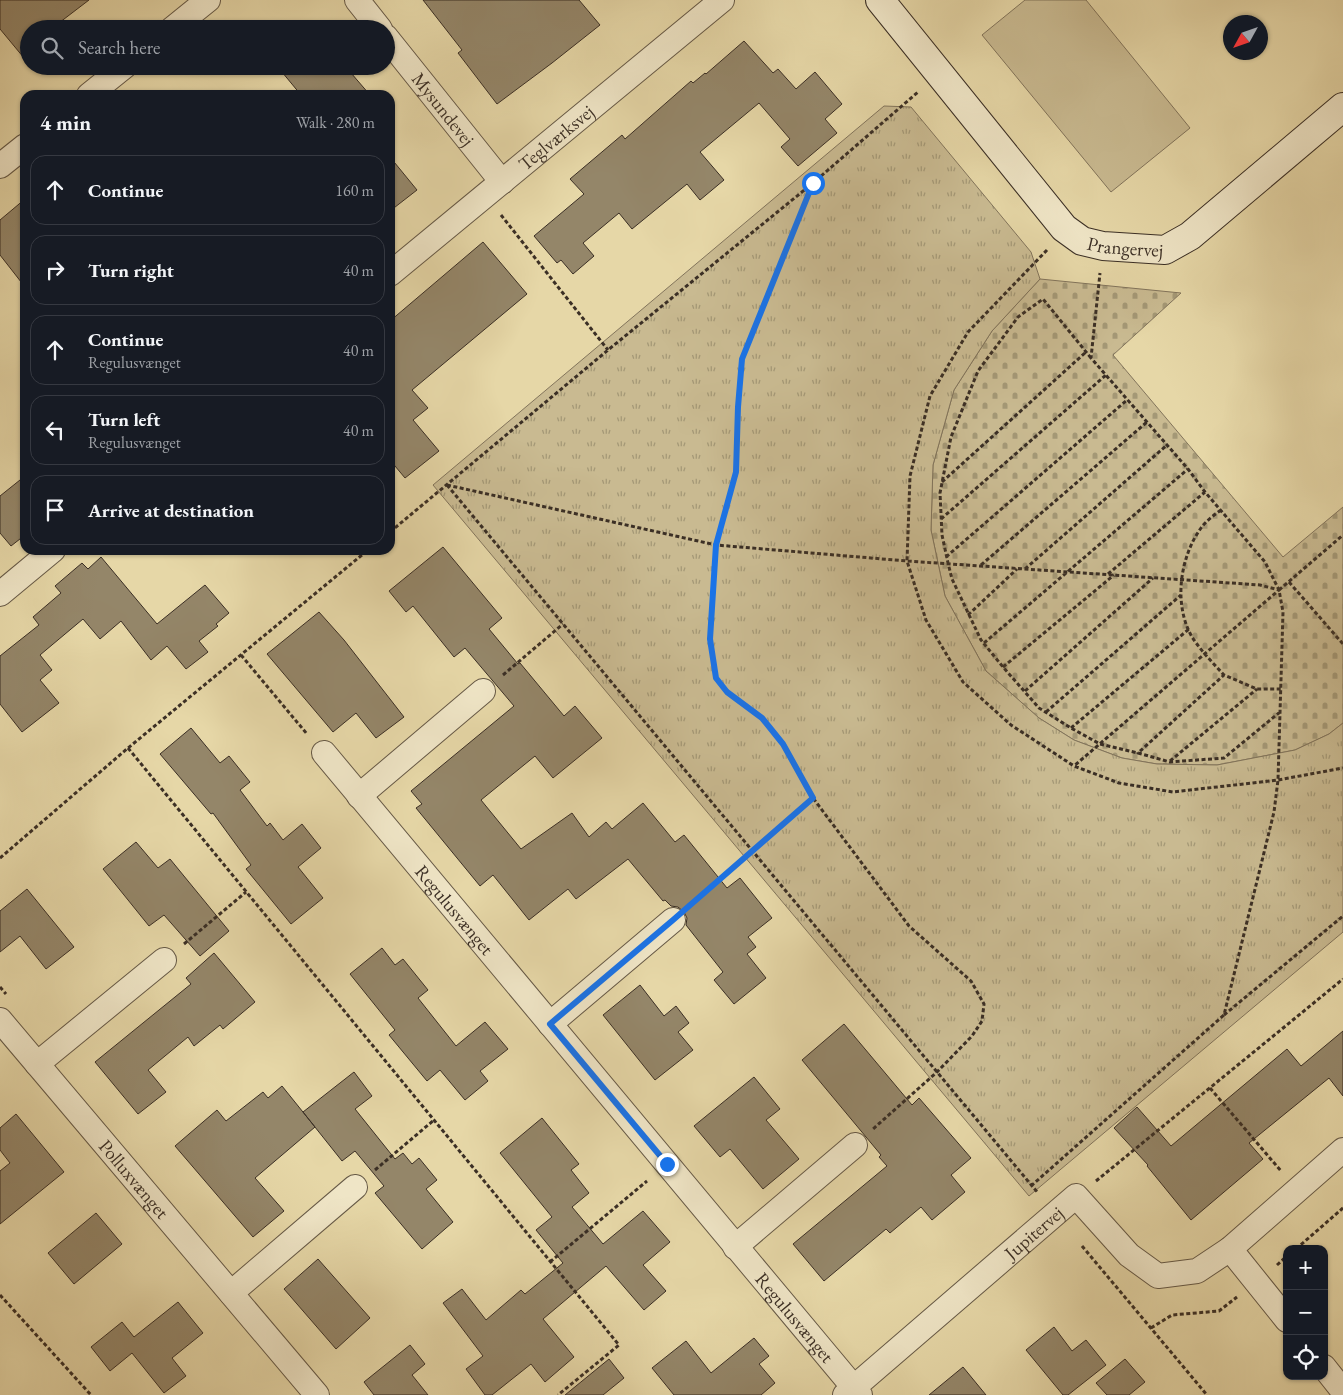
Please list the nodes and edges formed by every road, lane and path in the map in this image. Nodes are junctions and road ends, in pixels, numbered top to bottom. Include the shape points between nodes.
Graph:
1 (208, 0) edge
2 (357, 0) edge
3 (722, 0) edge
4 (880, 0) edge
5 (183, 20) edge
6 (373, 20) edge
7 (395, 50) edge
8 (939, 73) junction
9 (114, 75) edge
10 (95, 90) edge
11 (1343, 107) edge
12 (20, 150) edge
13 (0, 166) edge
14 (813, 183) junction
15 (494, 189) junction
16 (1064, 228) junction
17 (1103, 246) junction
18 (395, 270) edge
19 (608, 350) junction
20 (1086, 352) junction
21 (1091, 358) junction
22 (1106, 375) junction
23 (1127, 400) junction
24 (1147, 422) junction
25 (1167, 445) junction
26 (1188, 469) junction
27 (942, 482) junction
28 (447, 485) junction
29 (1205, 492) junction
30 (1221, 510) junction
31 (941, 519) junction
32 (395, 528) edge
33 (1343, 535) edge
34 (716, 545) junction
35 (46, 555) edge
36 (362, 555) edge
37 (946, 556) junction
38 (907, 561) junction
39 (948, 564) junction
40 (980, 566) junction
41 (1018, 568) junction
42 (1025, 569) junction
43 (1069, 572) junction
44 (1108, 574) junction
45 (1114, 575) junction
46 (1153, 578) junction
47 (1181, 579) junction
48 (1289, 582) junction
49 (1279, 590) junction
50 (0, 594) edge
51 (1181, 594) junction
52 (968, 614) junction
53 (563, 624) junction
54 (1189, 629) junction
55 (984, 643) junction
56 (1343, 644) edge
57 (1204, 654) junction
58 (241, 655) junction
59 (1003, 667) junction
60 (1224, 675) junction
61 (1257, 689) junction
62 (1281, 689) junction
63 (483, 691) joint
64 (1024, 692) junction
65 (1280, 711) junction
66 (1046, 712) junction
67 (1071, 728) junction
68 (1100, 744) junction
69 (128, 748) junction
70 (324, 753) joint
71 (1138, 753) junction
72 (1170, 762) junction
73 (1074, 766) junction
74 (1343, 768) edge
75 (1278, 780) junction
76 (359, 796) junction
77 (813, 798) junction
78 (751, 851) junction
79 (0, 858) edge
80 (246, 892) junction
81 (1343, 916) edge
82 (673, 920) joint
83 (164, 960) joint
84 (1343, 978) edge
85 (1224, 1015) junction
86 (0, 1020) edge
87 (550, 1024) junction
88 (37, 1064) junction
89 (937, 1072) junction
90 (1210, 1088) junction
91 (434, 1120) junction
92 (855, 1145) joint
93 (1343, 1150) edge
94 (667, 1164) junction
95 (1032, 1186) junction
96 (355, 1187) joint
97 (1298, 1190) junction
98 (1076, 1196) junction
99 (1343, 1208) edge
100 (1054, 1213) junction
101 (1301, 1245) edge
102 (735, 1247) junction
103 (1230, 1249) junction
104 (1283, 1259) edge
105 (550, 1262) junction
106 (1256, 1282) junction
107 (231, 1293) junction
108 (0, 1295) edge
109 (1283, 1315) edge
110 (1151, 1328) junction
111 (1328, 1372) edge
112 (1343, 1391) edge
113 (853, 1392) edge
114 (91, 1395) edge
115 (317, 1395) edge
116 (558, 1395) edge
117 (1207, 1395) edge

1 - 5 street
2 - 6 street
3 - 15 street, Teglværksvej
4 - 8 street, Prangervej
7 - 15 street, Mysundevej
8 - 14 path
8 - 16 street, Prangervej
9 - 10 street
11 - 17 street, Prangervej via 1190,236 1165,250
12 - 13 street
14 - 19 path
14 - 34 path via 742,359 736,472
15 - 18 street, Teglværksvej
15 - 19 path
16 - 17 street, Prangervej via 1082,241
16 - 38 path via 1041,257 968,332 930,396 910,476
17 - 21 path
19 - 28 path
20 - 21 path
20 - 27 path
20 - 27 path via 1043,299 1018,317 978,371 951,437
21 - 22 path
22 - 23 path
22 - 31 path
23 - 24 path
23 - 37 path
24 - 25 path
24 - 40 path
25 - 26 path
25 - 42 path
26 - 29 path
26 - 43 path
27 - 31 path
28 - 32 path
28 - 34 path
28 - 53 path
29 - 30 path
29 - 44 path
30 - 47 path via 1202,526 1189,548
30 - 49 path via 1266,562
31 - 37 path
33 - 48 path
34 - 38 path
34 - 77 path via 710,639 716,678 727,692 762,718 783,744
35 - 50 street
36 - 58 path
37 - 39 path
38 - 39 path
38 - 73 path via 926,620 963,682 1011,725
39 - 40 path
39 - 52 path
40 - 41 path
41 - 42 path
41 - 52 path
42 - 43 path
43 - 44 path
43 - 55 path
44 - 45 path
45 - 46 path
45 - 59 path
46 - 47 path
46 - 64 path
47 - 49 path via 1260,584
47 - 51 path
48 - 49 path
48 - 56 path
49 - 57 path
49 - 62 path via 1283,612
51 - 54 path
51 - 66 path
52 - 55 path
53 - 63 path
53 - 78 path
54 - 57 path
54 - 67 path
55 - 59 path
57 - 60 path
57 - 68 path
58 - 69 path
58 - 70 path
59 - 64 path
60 - 61 path
60 - 71 path
61 - 62 path
61 - 72 path
62 - 65 path
63 - 76 street
64 - 66 path
65 - 72 path via 1224,758
65 - 75 path
66 - 67 path
67 - 68 path
68 - 71 path
68 - 73 path
69 - 79 path
69 - 80 path
70 - 76 street, Regulusvænget
71 - 72 path
73 - 75 path via 1119,783 1173,792
74 - 75 path
75 - 85 path via 1274,812
76 - 87 street, Regulusvænget
77 - 78 path
77 - 89 path via 908,926 972,981 984,1004 982,1021 972,1036
78 - 82 path
78 - 89 path
80 - 83 path
80 - 91 path
81 - 85 path
82 - 87 street
83 - 88 street
84 - 90 path
85 - 95 path
86 - 88 street, Polluxvænget
87 - 94 street, Regulusvænget
88 - 107 street, Polluxvænget
89 - 92 path
89 - 95 path
90 - 97 path
90 - 98 path
91 - 96 path
91 - 105 path
92 - 102 street
93 - 97 street, Jupitervej
94 - 102 street, Regulusvænget
94 - 105 path
95 - 100 path
96 - 107 street
97 - 103 street, Jupitervej
98 - 100 street, Jupitervej
98 - 103 street, Jupitervej via 1129,1256 1158,1276 1197,1271
99 - 101 path
100 - 110 path
100 - 113 street, Jupitervej
102 - 113 street, Regulusvænget
103 - 106 street
104 - 106 path
105 - 116 path via 618,1345
106 - 109 street
106 - 110 path via 1220,1311 1172,1316
107 - 115 street, Polluxvænget
108 - 114 path
110 - 117 path
111 - 112 street

